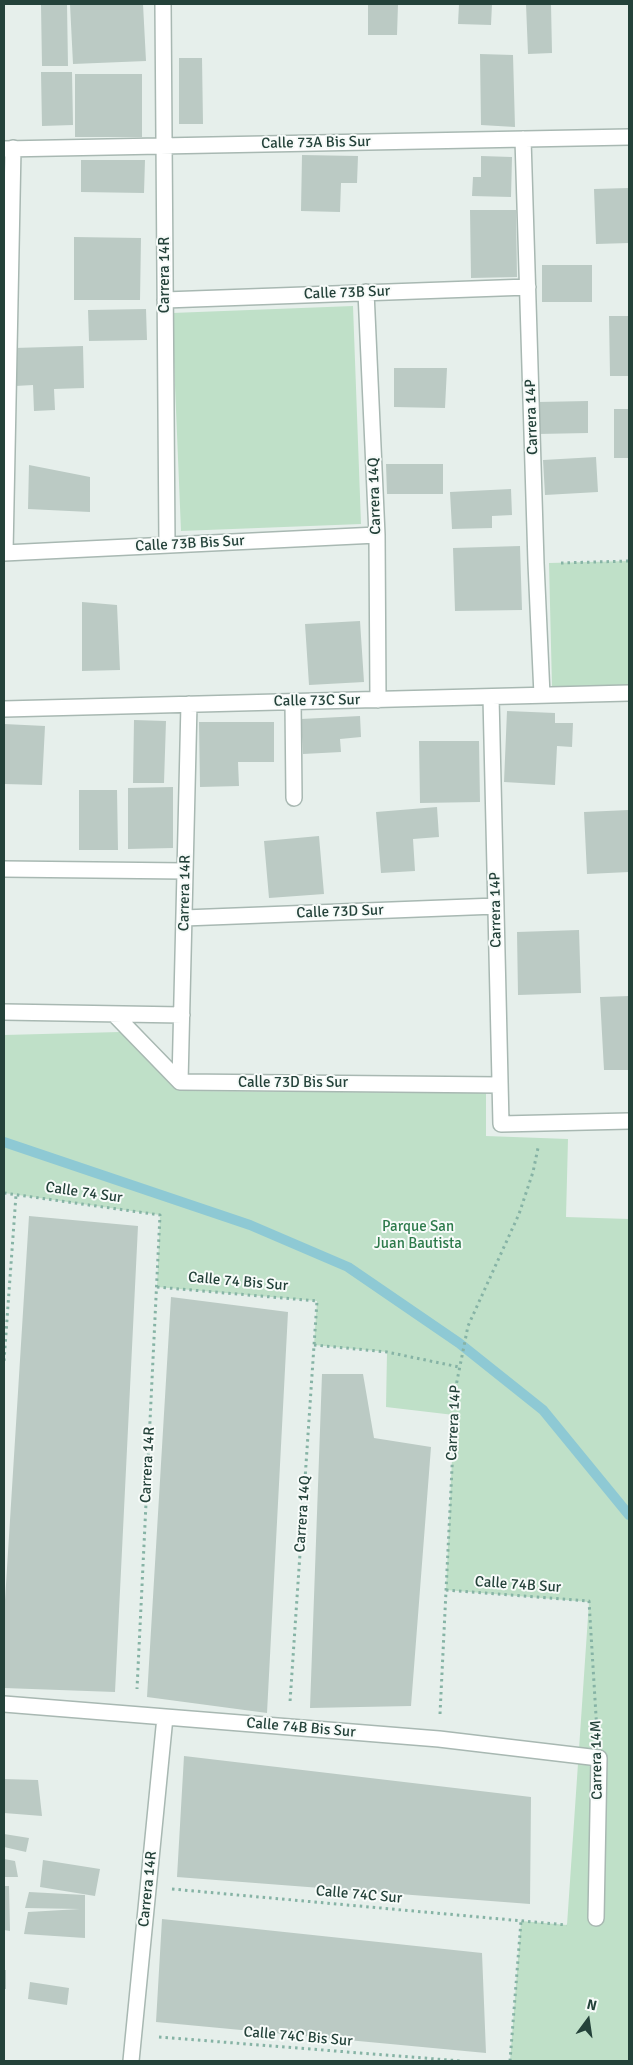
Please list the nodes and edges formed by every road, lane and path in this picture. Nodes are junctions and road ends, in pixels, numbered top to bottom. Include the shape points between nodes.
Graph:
1 (163, 4) edge
2 (629, 137) edge
3 (523, 139) junction
4 (164, 146) junction
5 (8, 149) edge
6 (528, 287) junction
7 (366, 292) junction
8 (165, 300) junction
9 (377, 536) junction
10 (167, 545) junction
11 (4, 552) edge
12 (629, 561) edge
13 (536, 563) junction
14 (629, 693) edge
15 (542, 695) junction
16 (491, 697) junction
17 (378, 700) junction
18 (293, 702) junction
19 (189, 704) junction
20 (4, 709) edge
21 (294, 798) dead end
22 (4, 868) edge
23 (185, 871) junction
24 (496, 906) junction
25 (184, 918) junction
26 (4, 1012) edge
27 (114, 1014) junction
28 (182, 1015) junction
29 (180, 1082) junction
30 (500, 1085) junction
31 (629, 1121) edge
32 (538, 1122) junction
33 (4, 1193) edge
34 (16, 1195) junction
35 (160, 1215) joint
36 (157, 1287) junction
37 (317, 1301) joint
38 (314, 1345) junction
39 (4, 1361) edge
40 (459, 1367) junction
41 (446, 1590) junction
42 (589, 1602) joint
43 (4, 1704) edge
44 (136, 1715) junction
45 (165, 1717) junction
46 (288, 1727) junction
47 (439, 1739) junction
48 (598, 1758) junction
49 (149, 1887) junction
50 (596, 1918) dead end
51 (521, 1921) junction
52 (567, 1925) dead end
53 (134, 2035) junction
54 (131, 2061) edge
55 (453, 2061) edge
56 (461, 2061) edge
57 (510, 2061) edge

1 - 4 street, Carrera 14R
2 - 3 street, Calle 73A Bis Sur
3 - 4 street, Calle 73A Bis Sur
3 - 6 street, Carrera 14P
4 - 5 street, Calle 73A Bis Sur
4 - 8 street, Carrera 14R
5 - 11 street
6 - 7 street, Calle 73B Sur
6 - 13 street, Carrera 14P
7 - 8 street, Calle 73B Sur
7 - 9 street, Carrera 14Q
8 - 10 street, Carrera 14R
9 - 10 street, Calle 73B Bis Sur
9 - 17 street, Carrera 14Q
10 - 11 street, Calle 73B Bis Sur
12 - 13 path
13 - 15 street, Carrera 14P
14 - 15 street, Calle 73C Sur
15 - 16 street, Calle 73C Sur
16 - 17 street, Calle 73C Sur
16 - 24 street, Carrera 14P
17 - 18 street, Calle 73C Sur
18 - 19 street, Calle 73C Sur
18 - 21 street
19 - 20 street, Calle 73C Sur
19 - 23 street, Carrera 14R
22 - 23 street
23 - 25 street, Carrera 14R
24 - 25 street, Calle 73D Sur
24 - 30 street, Carrera 14P
25 - 28 street, Carrera 14R
26 - 27 street
27 - 28 street
27 - 29 street
28 - 29 street, Carrera 14R
29 - 30 street, Calle 73D Bis Sur
30 - 32 street, Carrera 14P via 501,1124
31 - 32 street
32 - 40 path, Carrera 14P via 534,1172 519,1214 468,1326
33 - 34 path, Calle 74 Sur
34 - 35 path, Calle 74 Sur
34 - 39 path
35 - 36 path, Carrera 14R
36 - 37 path, Calle 74 Bis Sur
36 - 44 path, Carrera 14R
37 - 38 path, Carrera 14Q
38 - 40 path via 387,1352
38 - 46 path, Carrera 14Q
40 - 41 path, Carrera 14P
41 - 42 path, Calle 74B Sur
41 - 47 path, Carrera 14P
42 - 48 path, Carrera 14M
43 - 44 street, Calle 74B Bis Sur
44 - 45 street, Calle 74B Bis Sur
45 - 46 street, Calle 74B Bis Sur
45 - 49 street, Carrera 14R
46 - 47 street, Calle 74B Bis Sur
47 - 48 street, Calle 74B Bis Sur
48 - 50 street, Carrera 14M
49 - 51 path, Calle 74C Sur
49 - 53 street, Carrera 14R
51 - 52 path, Calle 74C Sur
51 - 57 path
53 - 54 street, Carrera 14R
53 - 55 path, Calle 74C Bis Sur
55 - 56 path, Calle 74C Bis Sur

